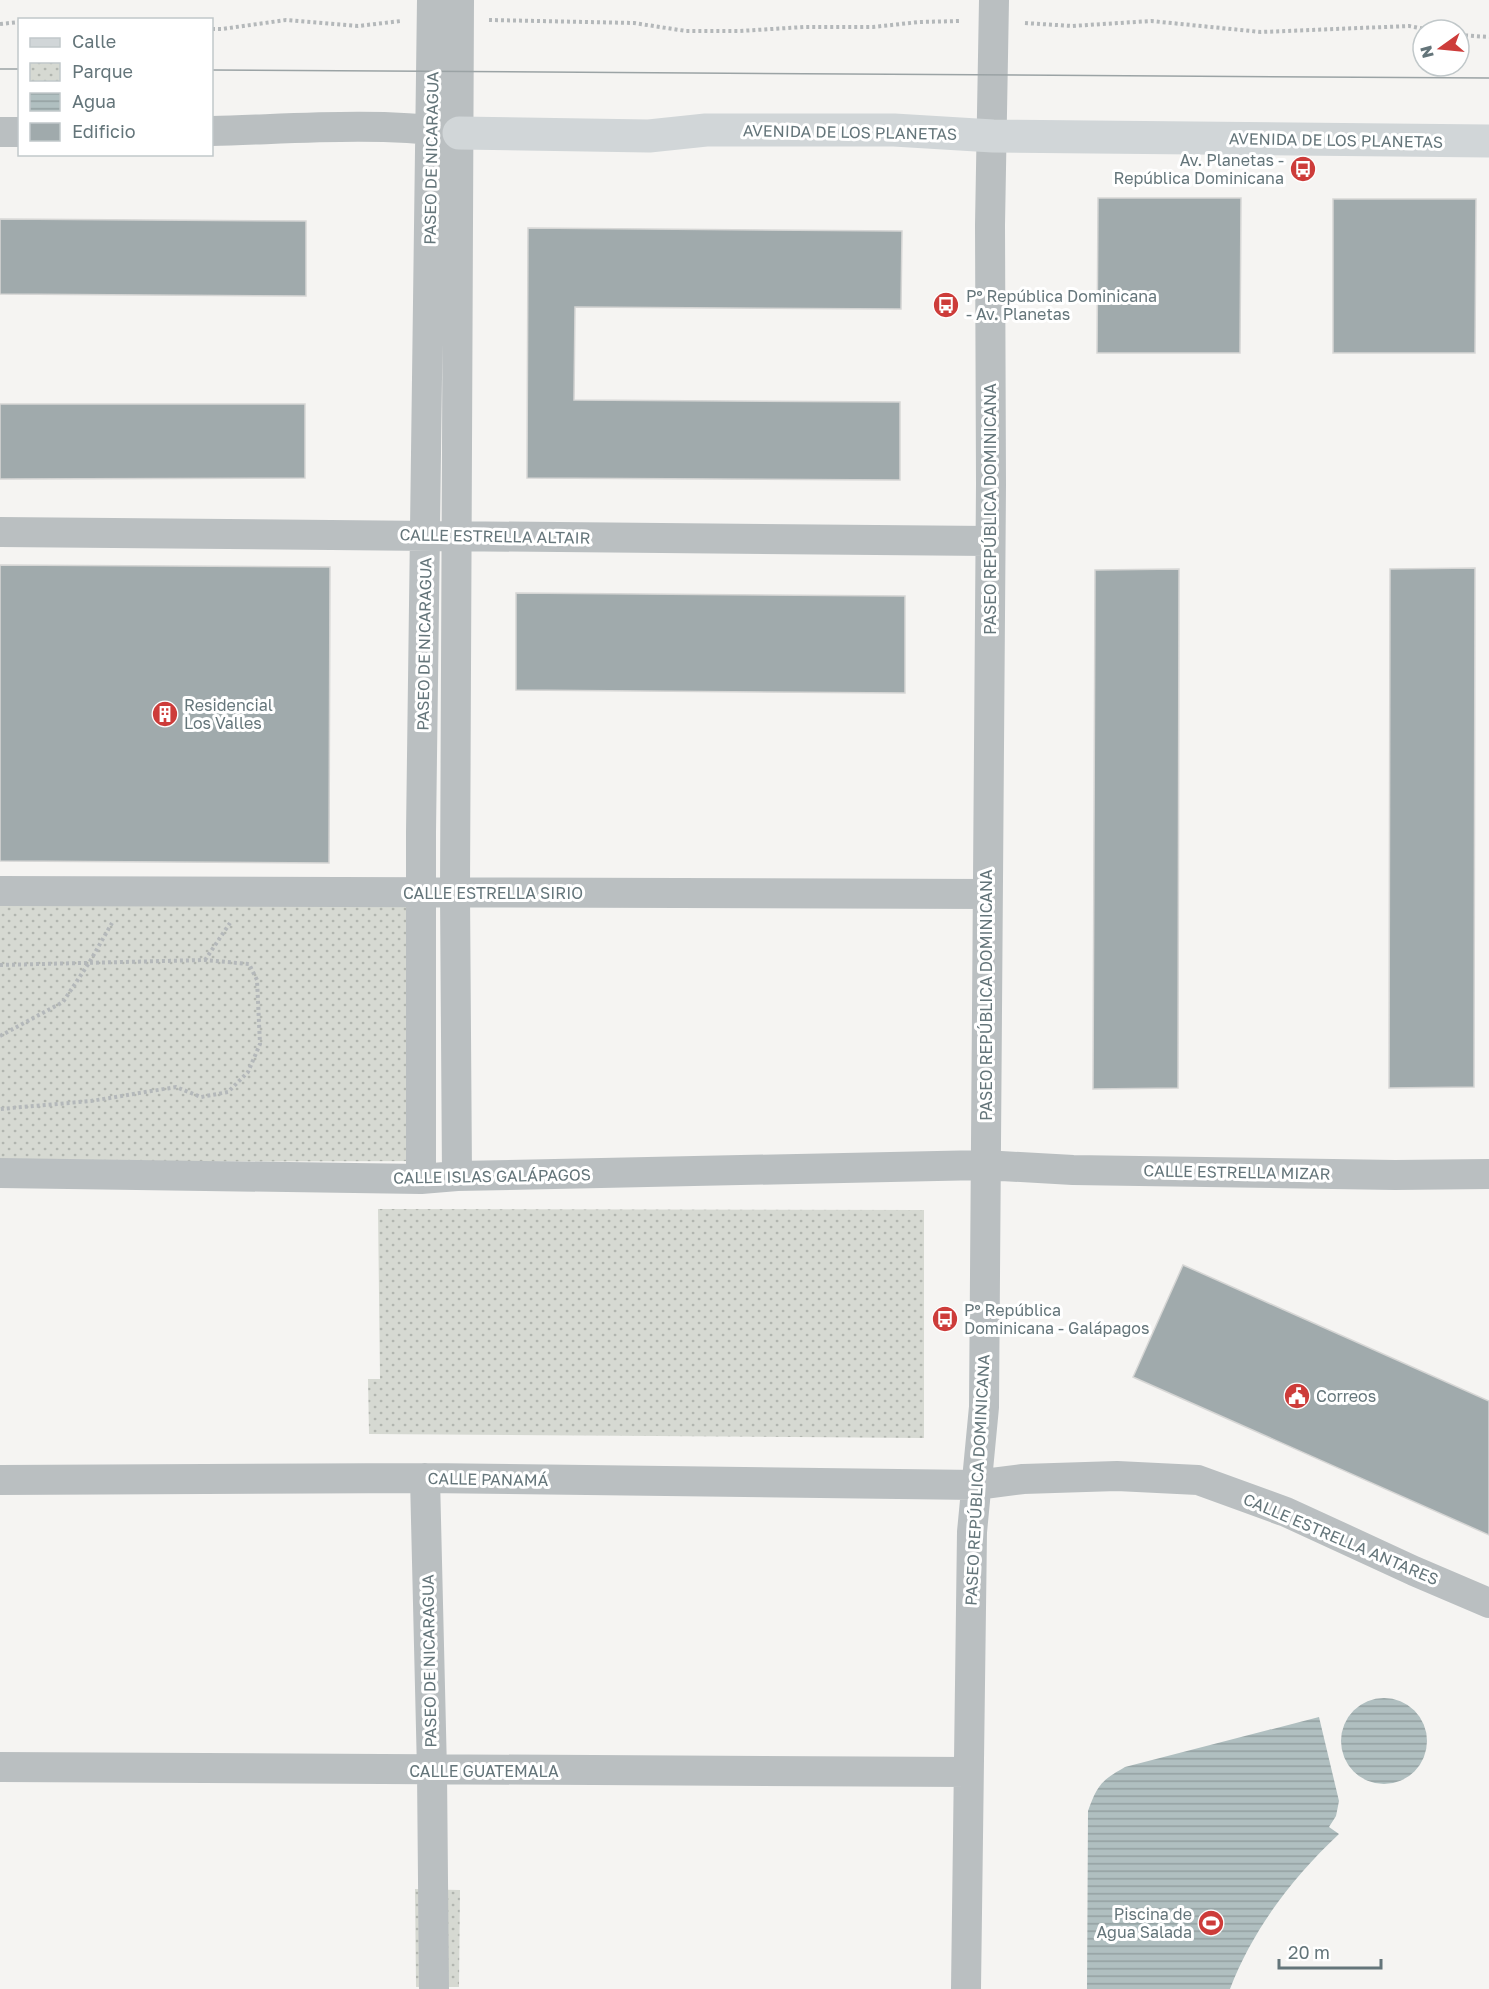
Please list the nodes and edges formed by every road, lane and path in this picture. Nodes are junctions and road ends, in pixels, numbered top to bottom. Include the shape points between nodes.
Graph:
1 (446, 9) edge
2 (994, 10) edge
3 (18, 22) edge
4 (0, 24) edge
5 (1411, 26) edge
6 (213, 29) edge
7 (1471, 36) edge
8 (1489, 38) edge
9 (213, 131) edge
10 (445, 131) junction
11 (0, 132) edge
12 (18, 132) edge
13 (993, 136) junction
14 (1489, 141) edge
15 (0, 532) edge
16 (426, 536) junction
17 (457, 536) junction
18 (989, 541) junction
19 (0, 891) edge
20 (454, 892) junction
21 (422, 893) junction
22 (987, 894) junction
23 (112, 922) dead end
24 (230, 922) dead end
25 (205, 960) junction
26 (89, 963) junction
27 (0, 965) edge
28 (0, 1036) edge
29 (0, 1109) edge
30 (984, 1166) junction
31 (0, 1173) edge
32 (1489, 1174) edge
33 (457, 1176) junction
34 (421, 1179) junction
35 (425, 1478) junction
36 (0, 1480) edge
37 (976, 1485) junction
38 (1489, 1603) edge
39 (0, 1767) edge
40 (432, 1770) junction
41 (968, 1772) junction
42 (434, 1989) edge
43 (966, 1989) edge

1 - 2 path via 533,22 634,23 686,31 873,27
1 - 6 path via 358,26 286,20
1 - 10 street, PASEO DE NICARAGUA
2 - 5 path via 1072,26 1151,21 1261,32
2 - 13 street, PASEO REPÚBLICA DOMINICANA
3 - 4 path
7 - 8 path
9 - 10 street, AVENIDA DE LOS PLANETAS
10 - 13 street, AVENIDA DE LOS PLANETAS via 649,136 706,130 894,130
10 - 16 street, PASEO DE NICARAGUA
10 - 17 street, PASEO DE NICARAGUA
11 - 12 street
13 - 14 street, AVENIDA DE LOS PLANETAS
13 - 18 street, PASEO REPÚBLICA DOMINICANA
15 - 16 street, CALLE ESTRELLA ALTAIR
16 - 17 street, CALLE ESTRELLA ALTAIR
16 - 21 street, PASEO DE NICARAGUA
17 - 18 street, CALLE ESTRELLA ALTAIR
17 - 20 street, PASEO DE NICARAGUA
18 - 22 street, PASEO REPÚBLICA DOMINICANA
19 - 21 street, CALLE ESTRELLA SIRIO
20 - 21 street, CALLE ESTRELLA SIRIO
20 - 22 street, CALLE ESTRELLA SIRIO
20 - 33 street, PASEO DE NICARAGUA
21 - 34 street, PASEO DE NICARAGUA
22 - 30 street, PASEO REPÚBLICA DOMINICANA
23 - 26 path
24 - 25 path
25 - 26 path
25 - 29 path via 249,964 257,980 260,1044 248,1072 228,1092 201,1096 176,1087 91,1101
26 - 27 path
26 - 28 path via 63,1002
30 - 32 street, CALLE ESTRELLA MIZAR
30 - 33 street, CALLE ISLAS GALÁPAGOS
30 - 37 street, PASEO REPÚBLICA DOMINICANA via 984,1407
31 - 34 street, CALLE ISLAS GALÁPAGOS
33 - 34 street, CALLE ISLAS GALÁPAGOS
35 - 36 street, CALLE PANAMÁ
35 - 37 street, CALLE PANAMÁ
35 - 40 street, PASEO DE NICARAGUA
37 - 38 street, CALLE ESTRELLA ANTARES via 1117,1476 1198,1480 1286,1512
37 - 41 street, PASEO REPÚBLICA DOMINICANA
39 - 40 street, CALLE GUATEMALA
40 - 41 street, CALLE GUATEMALA
40 - 42 street, PASEO DE NICARAGUA
41 - 43 street, PASEO REPÚBLICA DOMINICANA

